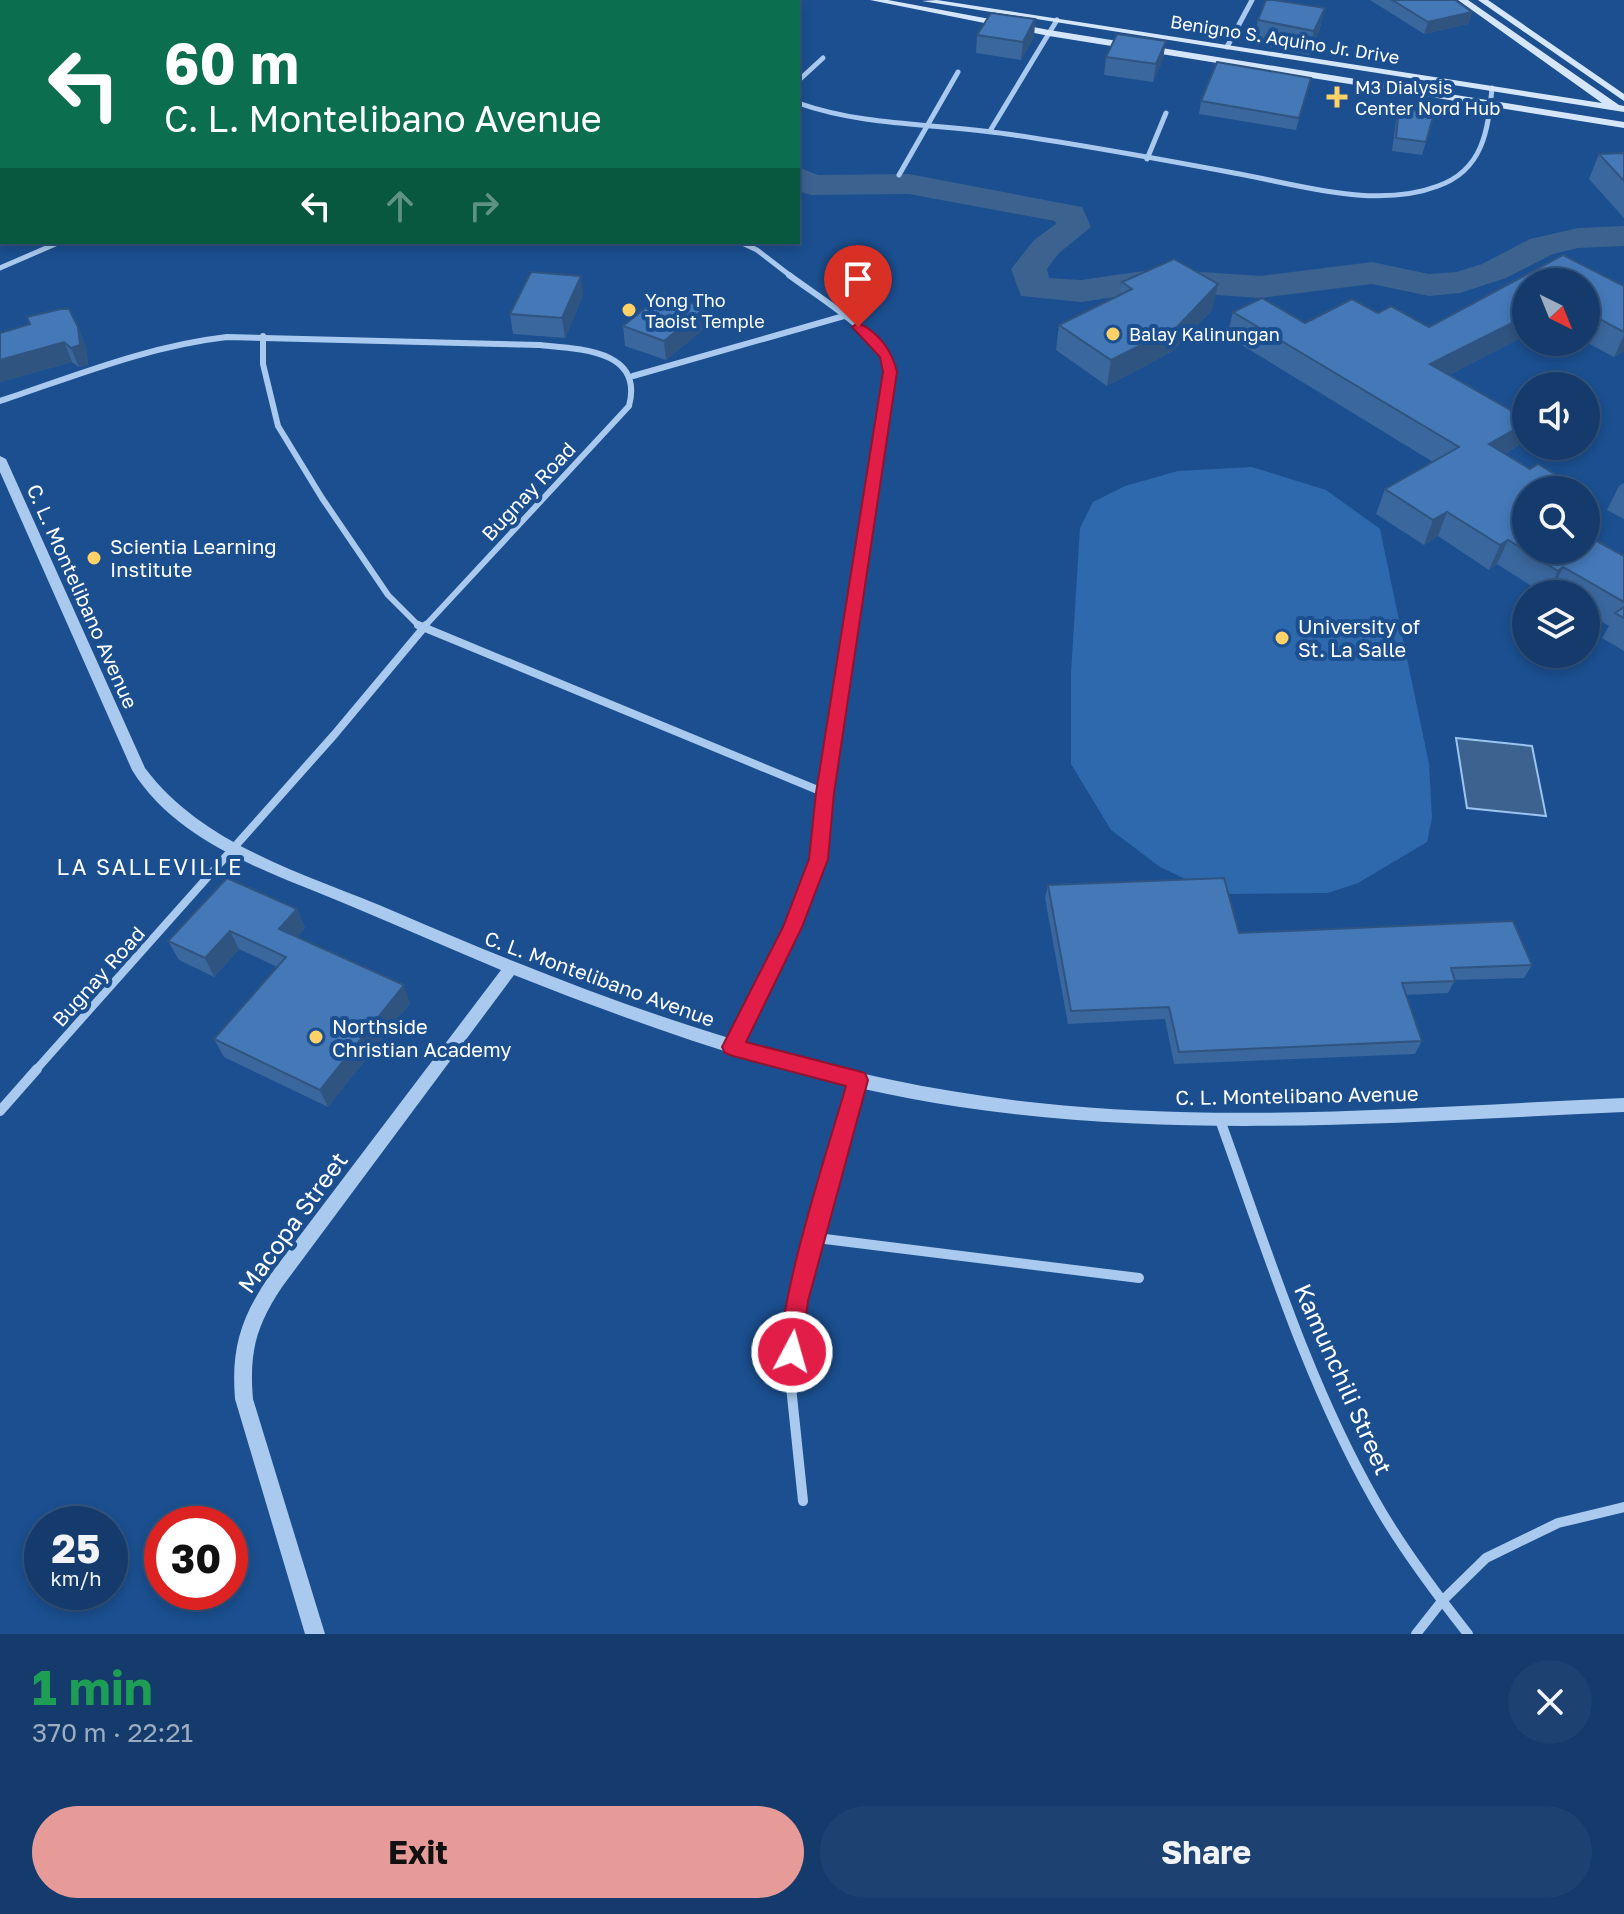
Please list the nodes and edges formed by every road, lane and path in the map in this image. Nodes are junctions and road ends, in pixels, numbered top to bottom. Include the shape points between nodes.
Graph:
1 (876, 0) edge
2 (928, 0) edge
3 (1252, 0) edge
4 (1462, 0) edge
5 (1482, 0) edge
6 (892, 2) junction
7 (963, 3) edge
8 (958, 17) junction
9 (1057, 20) junction
10 (1005, 25) junction
11 (1049, 33) junction
12 (1227, 47) junction
13 (823, 58) dead end
14 (958, 72) dead end
15 (1399, 74) junction
16 (800, 79) edge
17 (1492, 88) junction
18 (1395, 89) junction
19 (1624, 98) edge
20 (800, 104) edge
21 (1491, 104) junction
22 (1620, 108) edge
23 (1166, 113) dead end
24 (929, 124) junction
25 (1624, 125) edge
26 (990, 131) junction
27 (1147, 159) junction
28 (899, 175) dead end
29 (55, 244) edge
30 (744, 244) edge
31 (0, 268) edge
32 (844, 316) junction
33 (263, 336) junction
34 (633, 376) junction
35 (0, 401) edge
36 (0, 459) edge
37 (422, 629) junction
38 (825, 793) junction
39 (234, 848) junction
40 (510, 969) junction
41 (733, 1047) junction
42 (858, 1080) junction
43 (1624, 1105) edge
44 (0, 1111) edge
45 (1220, 1120) junction
46 (817, 1238) junction
47 (1139, 1278) dead end
48 (803, 1501) dead end
49 (1624, 1507) edge
50 (1442, 1601) junction
51 (315, 1634) edge
52 (1416, 1634) edge
53 (1468, 1634) edge

1 - 6 main road, Benigno S. Aquino Jr. Drive
2 - 6 main road, Benigno S. Aquino Jr. Drive
2 - 7 main road, Benigno S. Aquino Jr. Drive
2 - 8 main road
3 - 12 street
4 - 22 main road
5 - 19 main road
6 - 8 main road, Benigno S. Aquino Jr. Drive
7 - 9 main road, Benigno S. Aquino Jr. Drive
7 - 10 main road
8 - 10 main road, Benigno S. Aquino Jr. Drive
9 - 11 street
9 - 12 main road, Benigno S. Aquino Jr. Drive
10 - 11 main road, Benigno S. Aquino Jr. Drive
11 - 18 main road, Benigno S. Aquino Jr. Drive
11 - 26 street
12 - 15 main road, Benigno S. Aquino Jr. Drive
13 - 16 street
14 - 24 street
15 - 17 main road, Benigno S. Aquino Jr. Drive
15 - 18 main road
17 - 21 street
17 - 22 main road, Benigno S. Aquino Jr. Drive
18 - 21 main road, Benigno S. Aquino Jr. Drive
20 - 24 street via 834,115
21 - 25 main road, Benigno S. Aquino Jr. Drive
21 - 27 street via 1481,155 1465,173 1425,191 1381,195
23 - 27 street
24 - 26 street
24 - 28 street
26 - 27 street
29 - 31 street
30 - 32 street
32 - 34 street
32 - 38 street via 873,339 890,372
33 - 34 street via 581,349 615,359
33 - 35 street via 185,342
33 - 37 street via 263,364 278,426 388,595
34 - 37 street, Bugnay Road via 635,393 629,406
36 - 39 street, C. L. Montelibano Avenue via 150,789 178,815
37 - 38 street
37 - 39 street, Bugnay Road
38 - 41 street via 819,859
39 - 40 street, C. L. Montelibano Avenue
39 - 44 street, Bugnay Road
40 - 41 street, C. L. Montelibano Avenue
40 - 51 street, Macopa Street via 276,1281 243,1343 244,1399
41 - 42 street, C. L. Montelibano Avenue
42 - 45 street, C. L. Montelibano Avenue via 1055,1112
42 - 46 street
43 - 45 street, C. L. Montelibano Avenue
45 - 50 street, Kamunchili Street via 1274,1269 1350,1452
46 - 47 street
46 - 48 street via 797,1301 790,1377
49 - 50 street via 1558,1523 1486,1558
50 - 52 street
50 - 53 street, Kamunchili Street

